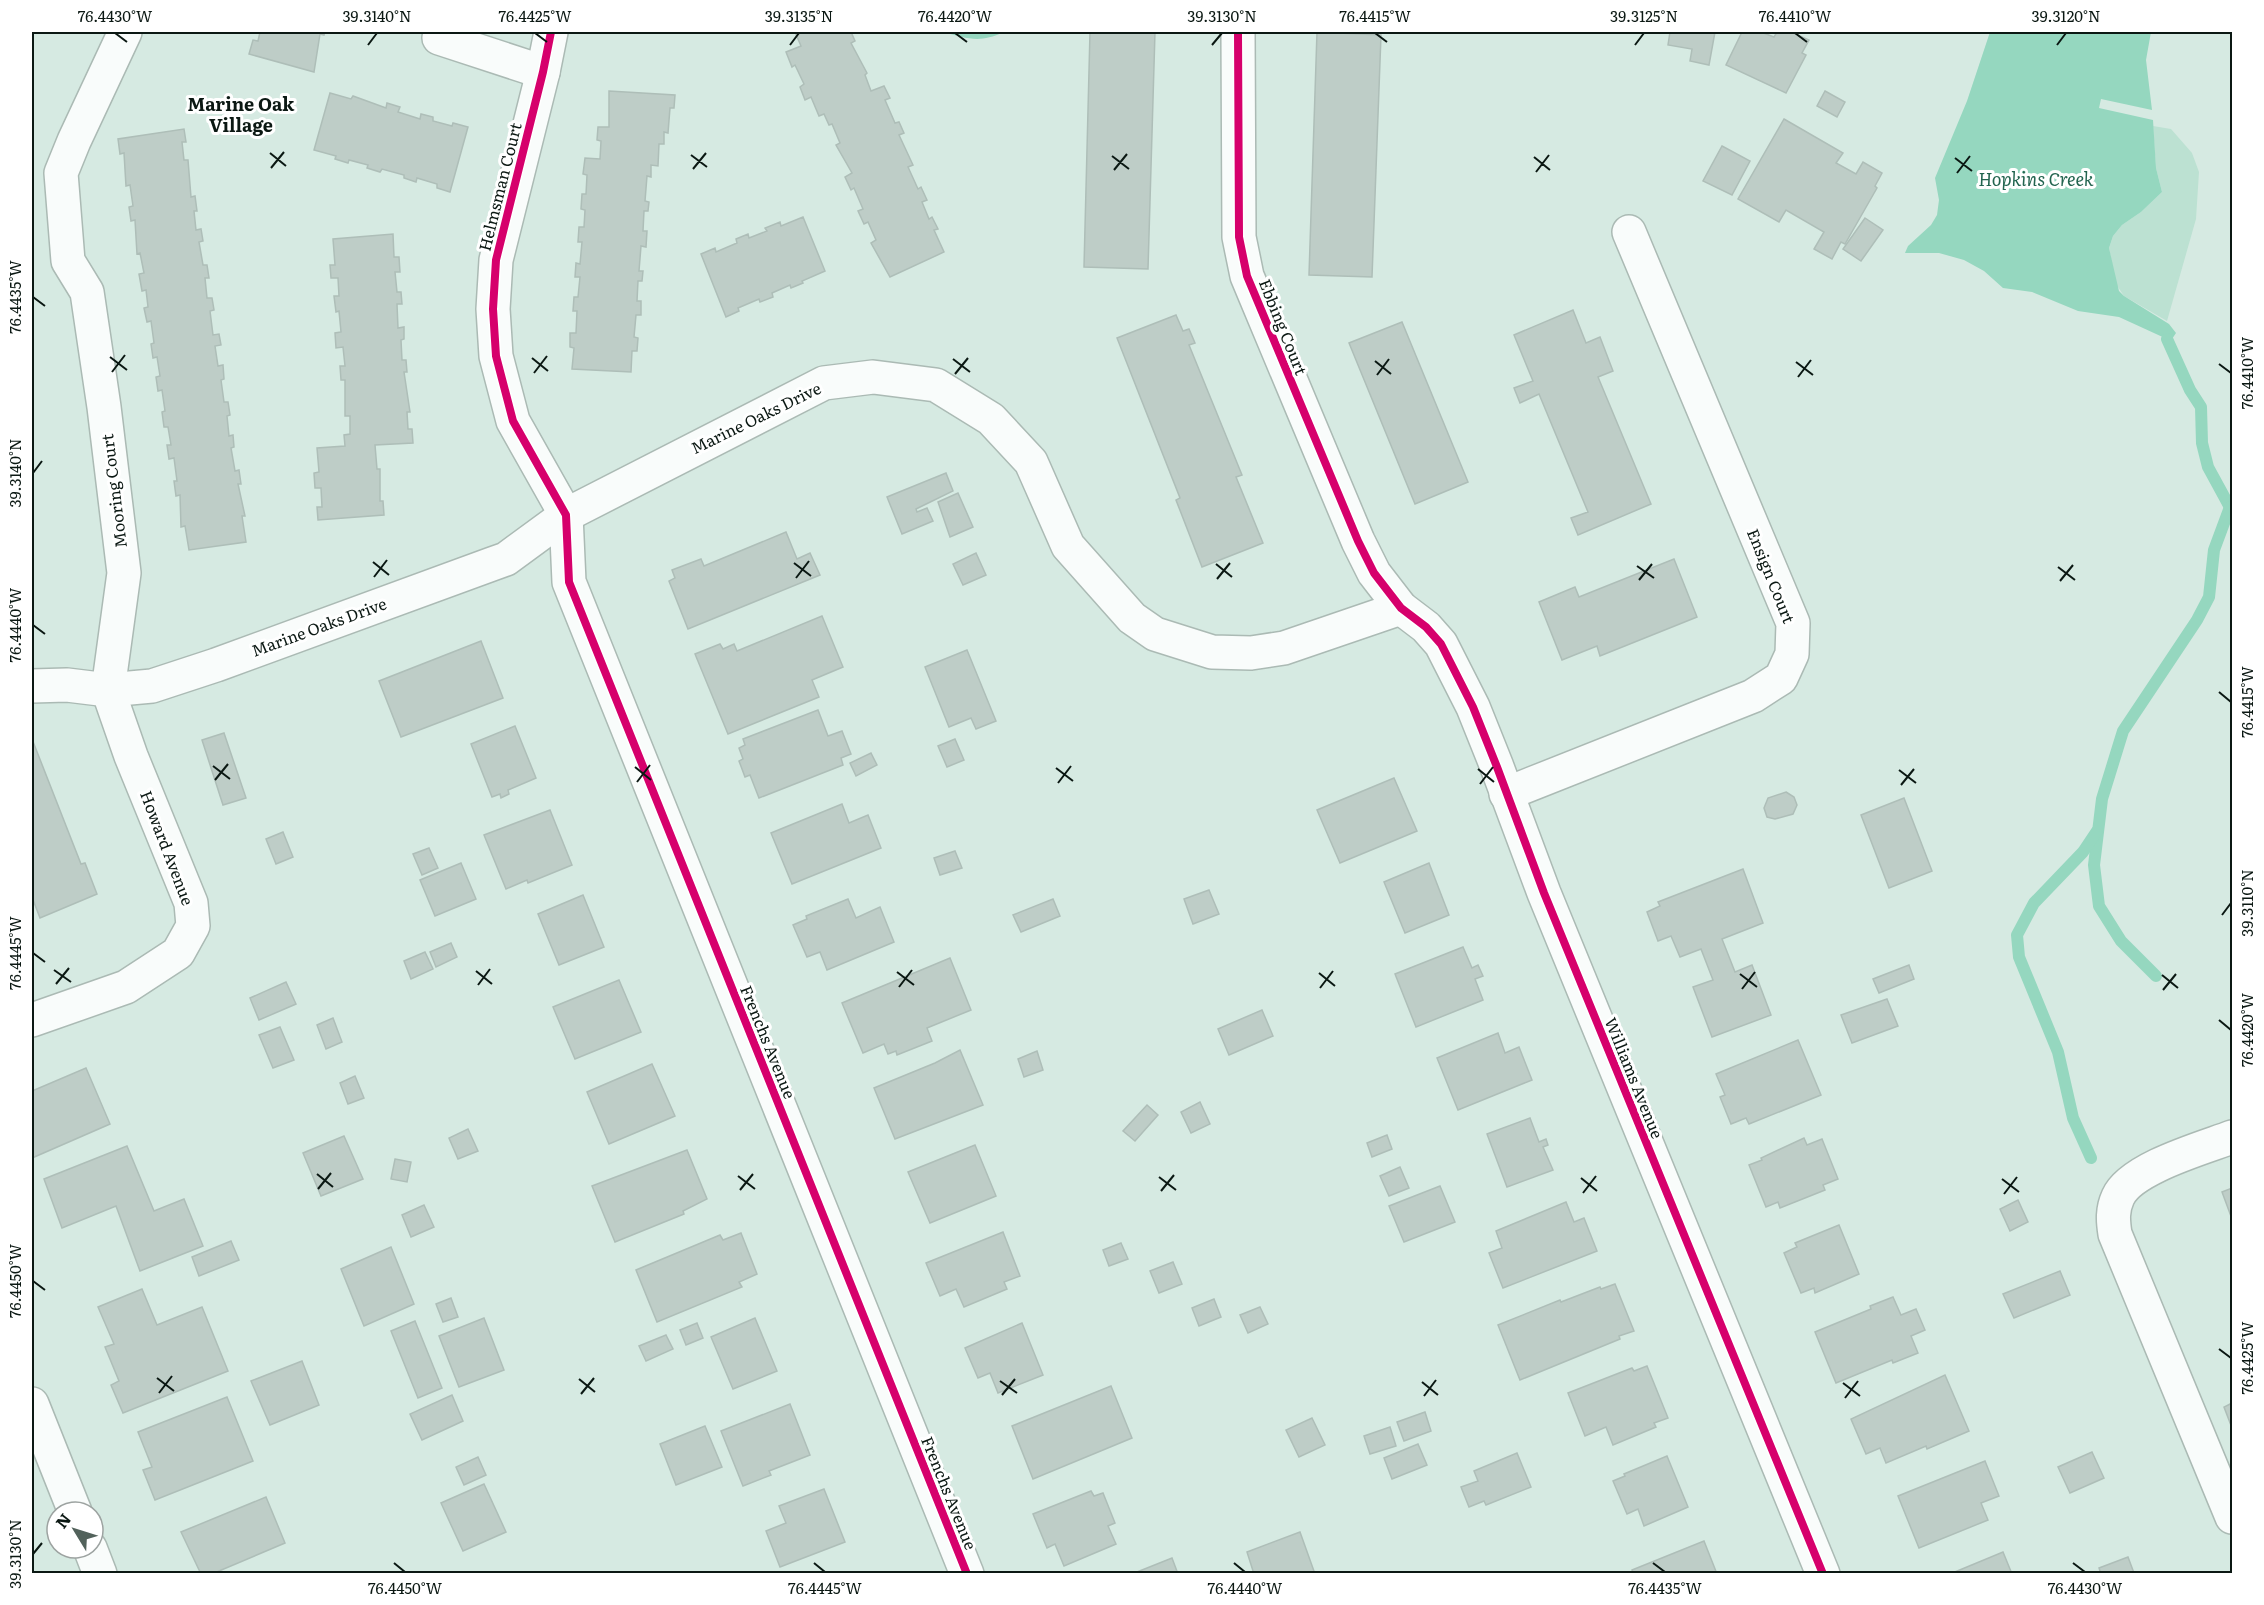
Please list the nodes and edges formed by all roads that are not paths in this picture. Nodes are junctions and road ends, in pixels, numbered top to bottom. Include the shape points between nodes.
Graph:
1 (125, 32) edge
2 (440, 32) edge
3 (551, 32) edge
4 (1238, 32) edge
5 (543, 72) junction
6 (1629, 232) dead end
7 (566, 515) junction
8 (1401, 608) junction
9 (32, 686) edge
10 (108, 690) junction
11 (1506, 794) junction
12 (32, 1020) edge
13 (2232, 1137) edge
14 (32, 1404) edge
15 (70, 1500) edge
16 (2232, 1517) edge
17 (967, 1574) edge
18 (1822, 1574) edge

1 - 10 street, Mooring Court via 61,173 68,261 87,292 124,573
2 - 5 street via 439,38
3 - 5 street, Helmsman Court
4 - 8 street, Ebbing Court via 1239,237 1247,276 1358,541 1374,573
5 - 7 street, Helmsman Court via 496,260 493,309 496,356 513,421
6 - 11 street, Ensign Court via 1793,623 1792,654 1781,678 1753,696
7 - 8 street, Marine Oaks Drive via 824,384 873,378 936,385 992,420 1031,462 1068,546 1132,618 1155,634 1212,652 1251,652 1284,648
7 - 10 street, Marine Oaks Drive via 506,559 174,679 152,686
7 - 17 street, Frenchs Avenue via 569,582
8 - 11 street, Williams Avenue via 1441,644 1473,708
9 - 10 street, Marine Oaks Drive
10 - 12 street, Howard Avenue via 191,903 193,926 178,953 126,987
11 - 18 street, Williams Avenue
13 - 16 street via 2144,1171 2118,1195 2113,1214 2115,1234
14 - 15 street

